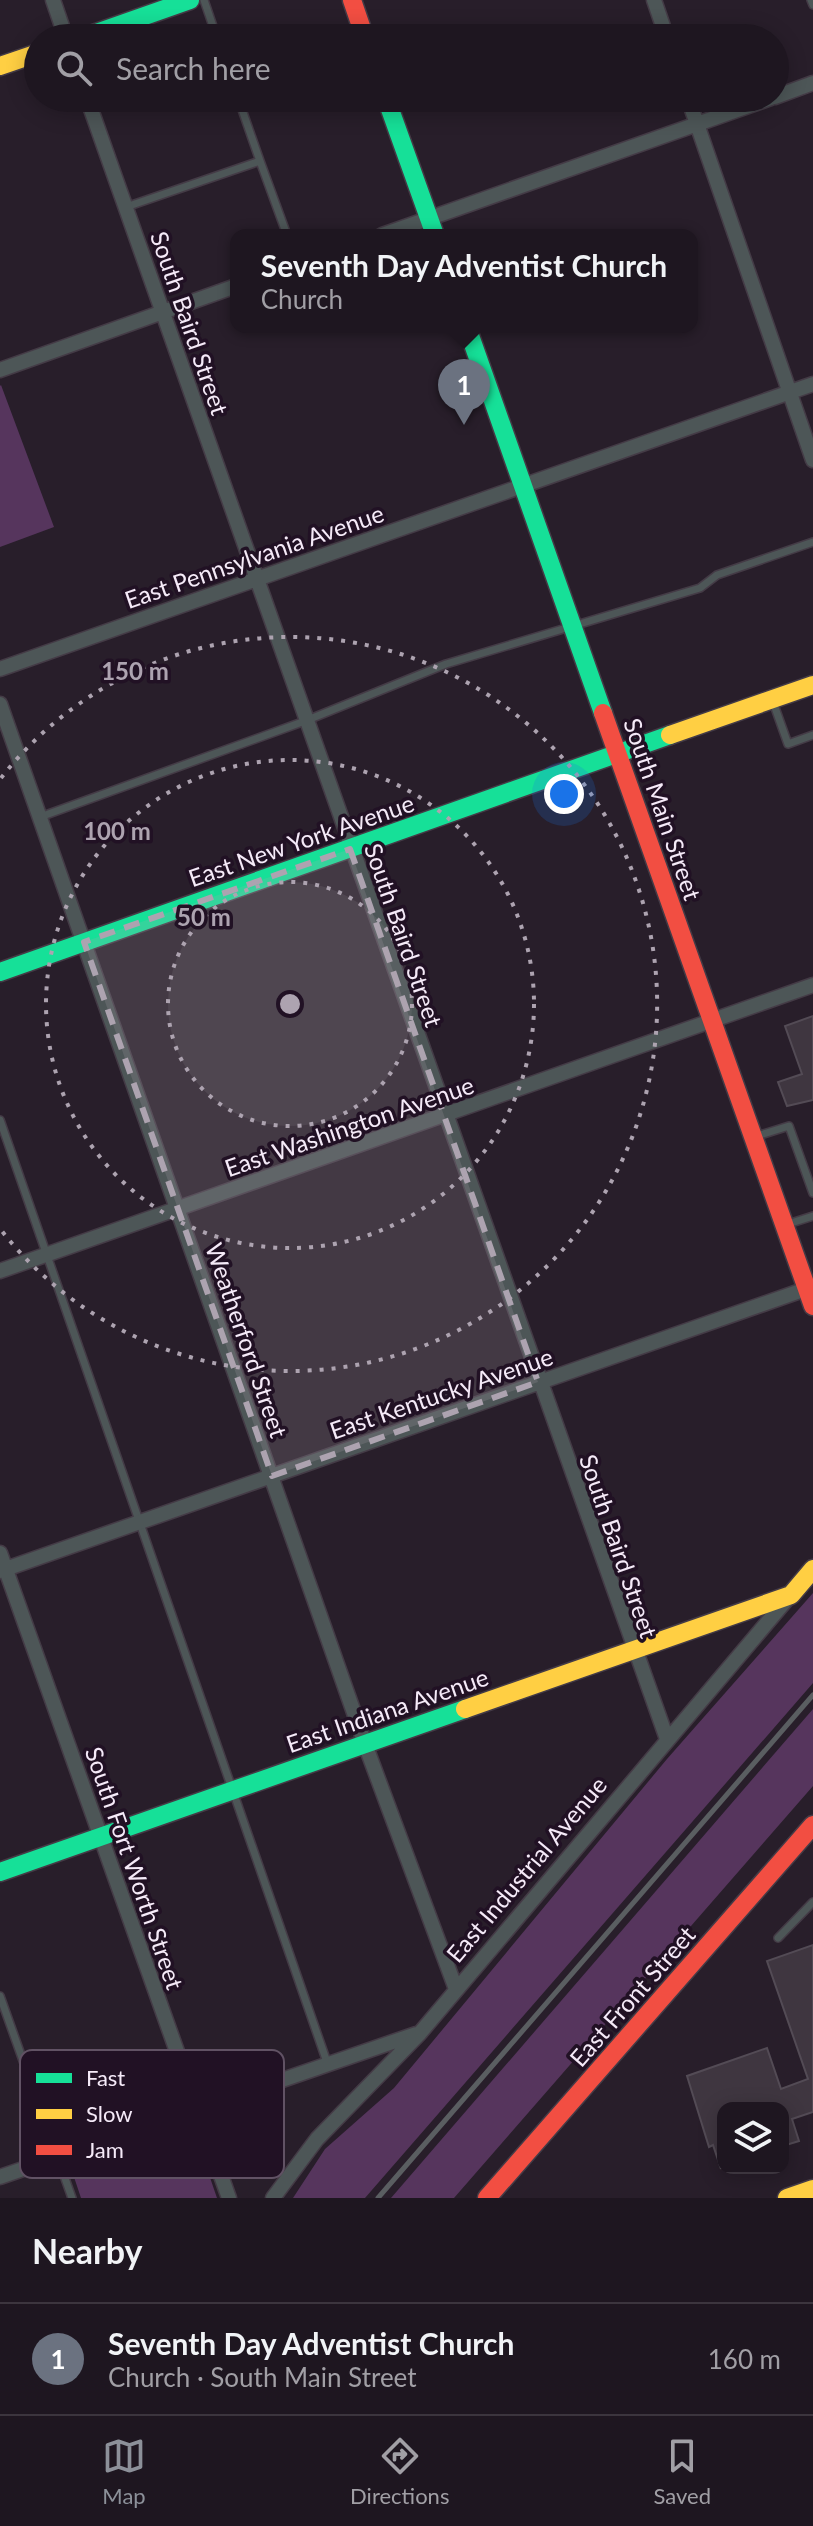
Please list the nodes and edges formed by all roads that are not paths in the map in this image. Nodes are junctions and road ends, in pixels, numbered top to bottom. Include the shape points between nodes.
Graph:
1 (53, 0) edge
2 (190, 0) edge
3 (204, 0) edge
4 (352, 0) edge
5 (654, 0) edge
6 (61, 24) edge
7 (122, 24) edge
8 (212, 24) edge
9 (360, 24) edge
10 (662, 24) edge
11 (24, 58) edge
12 (0, 66) edge
13 (813, 83) edge
14 (789, 91) edge
15 (92, 112) edge
16 (243, 112) edge
17 (391, 112) edge
18 (693, 112) edge
19 (731, 112) edge
20 (697, 124) junction
21 (260, 161) junction
22 (126, 207) junction
23 (432, 227) edge
24 (285, 229) edge
25 (230, 288) edge
26 (163, 312) junction
27 (469, 333) edge
28 (0, 370) edge
29 (813, 384) edge
30 (789, 392) junction
31 (813, 460) edge
32 (523, 485) junction
33 (813, 542) edge
34 (255, 579) junction
35 (573, 627) junction
36 (0, 669) edge
37 (813, 685) edge
38 (772, 700) junction
39 (0, 704) edge
40 (305, 721) junction
41 (813, 735) edge
42 (618, 754) junction
43 (40, 817) junction
44 (350, 849) junction
45 (84, 942) junction
46 (0, 972) edge
47 (813, 985) edge
48 (712, 1021) junction
49 (444, 1116) junction
50 (0, 1120) edge
51 (753, 1137) junction
52 (813, 1193) edge
53 (178, 1209) junction
54 (813, 1216) edge
55 (784, 1225) junction
56 (46, 1255) junction
57 (0, 1271) edge
58 (808, 1285) edge
59 (538, 1382) junction
60 (272, 1476) junction
61 (141, 1521) junction
62 (0, 1553) edge
63 (813, 1569) edge
64 (3, 1570) edge
65 (791, 1595) junction
66 (632, 1650) junction
67 (667, 1739) junction
68 (365, 1744) junction
69 (231, 1790) junction
70 (813, 1825) edge
71 (100, 1837) junction
72 (0, 1872) edge
73 (813, 1902) edge
74 (778, 1938) dead end
75 (456, 1989) junction
76 (0, 1996) edge
77 (420, 2033) junction
78 (175, 2050) edge
79 (20, 2052) edge
80 (328, 2065) junction
81 (284, 2080) edge
82 (20, 2170) edge
83 (0, 2177) edge
84 (65, 2178) edge
85 (222, 2178) edge
86 (813, 2189) edge
87 (72, 2198) edge
88 (229, 2198) edge
89 (273, 2198) edge
90 (487, 2198) edge
91 (787, 2198) edge

1 - 6 street
2 - 7 street
3 - 8 lane
4 - 9 street
5 - 10 street
11 - 12 street
13 - 14 street
15 - 22 street, South Baird Street
16 - 21 lane
17 - 23 street
18 - 20 street
19 - 20 street
20 - 23 street
20 - 30 street
21 - 22 lane
21 - 24 lane
22 - 26 street, South Baird Street
25 - 26 street
26 - 28 street
26 - 34 street, South Baird Street
27 - 32 street, South Main Street
29 - 30 street, East Pennsylvania Avenue
30 - 31 street
30 - 32 street, East Pennsylvania Avenue
32 - 34 street, East Pennsylvania Avenue
32 - 35 street, South Main Street
33 - 35 lane via 717,575 700,588
34 - 36 street, East Pennsylvania Avenue
34 - 40 street, South Baird Street
35 - 40 lane via 446,664
35 - 42 street, South Main Street
37 - 38 street, East New York Avenue
38 - 41 lane via 788,744
38 - 42 street, East New York Avenue
39 - 43 street, Weatherford Street
40 - 43 lane
40 - 44 street, South Baird Street
42 - 44 street, East New York Avenue
42 - 48 street, South Main Street
43 - 45 street, Weatherford Street
44 - 45 street, East New York Avenue
44 - 49 street, South Baird Street
45 - 46 street, East New York Avenue
45 - 53 street, Weatherford Street
47 - 48 street, East Washington Avenue
48 - 49 street, East Washington Avenue
48 - 51 street, South Main Street
49 - 53 street, East Washington Avenue
49 - 59 street, South Baird Street
50 - 56 lane
51 - 52 lane via 789,1126
51 - 55 street, South Main Street
53 - 56 street, East Washington Avenue
53 - 60 street, Weatherford Street
54 - 55 lane
55 - 58 street, South Main Street
56 - 57 street, East Washington Avenue
56 - 61 lane
58 - 59 street, East Kentucky Avenue
59 - 60 street, East Kentucky Avenue
59 - 66 street, South Baird Street
60 - 61 street, East Kentucky Avenue
60 - 68 street, Weatherford Street
61 - 64 street, East Kentucky Avenue
61 - 69 lane
62 - 64 street, South Fort Worth Street
63 - 65 street, East Industrial Avenue
64 - 71 street, South Fort Worth Street
65 - 66 street, East Indiana Avenue
65 - 67 street, East Industrial Avenue
66 - 67 street, South Baird Street
66 - 68 street, East Indiana Avenue
67 - 75 street, East Industrial Avenue
68 - 69 street, East Indiana Avenue
68 - 75 street, Weatherford Street
69 - 71 street, East Indiana Avenue
69 - 80 lane
70 - 90 street, East Front Street via 802,1844
71 - 72 street, East Indiana Avenue
71 - 78 street, South Fort Worth Street
73 - 74 lane
75 - 77 street, East Industrial Avenue
76 - 79 lane
77 - 80 street
77 - 89 street, East Industrial Avenue via 317,2139
80 - 81 street
82 - 83 street
84 - 87 lane
85 - 88 street, South Fort Worth Street
86 - 91 street

